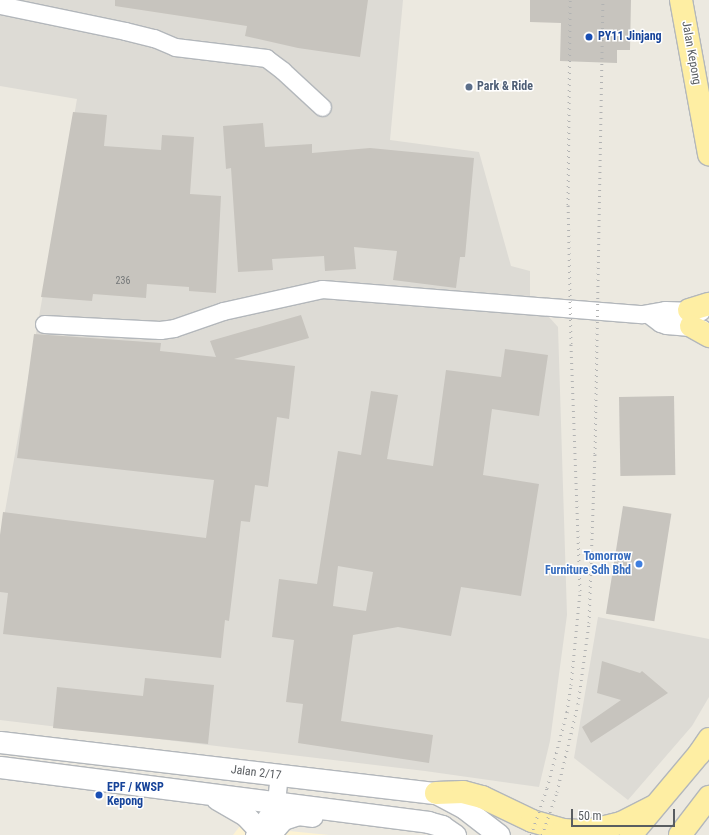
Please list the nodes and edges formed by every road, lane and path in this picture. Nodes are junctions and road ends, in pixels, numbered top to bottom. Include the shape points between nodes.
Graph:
1 (681, 0) edge
2 (0, 5) edge
3 (322, 107) dead end
4 (709, 154) edge
5 (703, 320) edge
6 (44, 324) dead end
7 (709, 739) edge
8 (0, 742) edge
9 (0, 767) edge
10 (279, 775) junction
11 (202, 792) junction
12 (436, 793) junction
13 (276, 802) junction
14 (707, 802) edge
15 (655, 806) junction
16 (342, 812) junction
17 (260, 833) edge
18 (455, 835) edge
19 (499, 835) edge
20 (631, 835) edge
21 (680, 835) edge

1 - 4 main road, Jalan Kepong
2 - 3 street via 125,31 154,38 175,47 266,58
5 - 6 street via 665,310 648,314 322,289 223,311 174,328 160,330
7 - 15 main road
8 - 10 street, Jalan 2/17
9 - 11 street
10 - 12 street, Jalan 2/17
10 - 13 street
11 - 13 street
11 - 17 street via 245,815
12 - 15 main road via 463,792 482,797 532,821 563,830 584,831 621,823
12 - 19 street, Jalan 2/17 via 464,808
13 - 16 street
13 - 17 street
14 - 21 main road
15 - 20 main road
16 - 17 street via 326,818 298,814 283,819
16 - 18 street via 428,822 442,826

